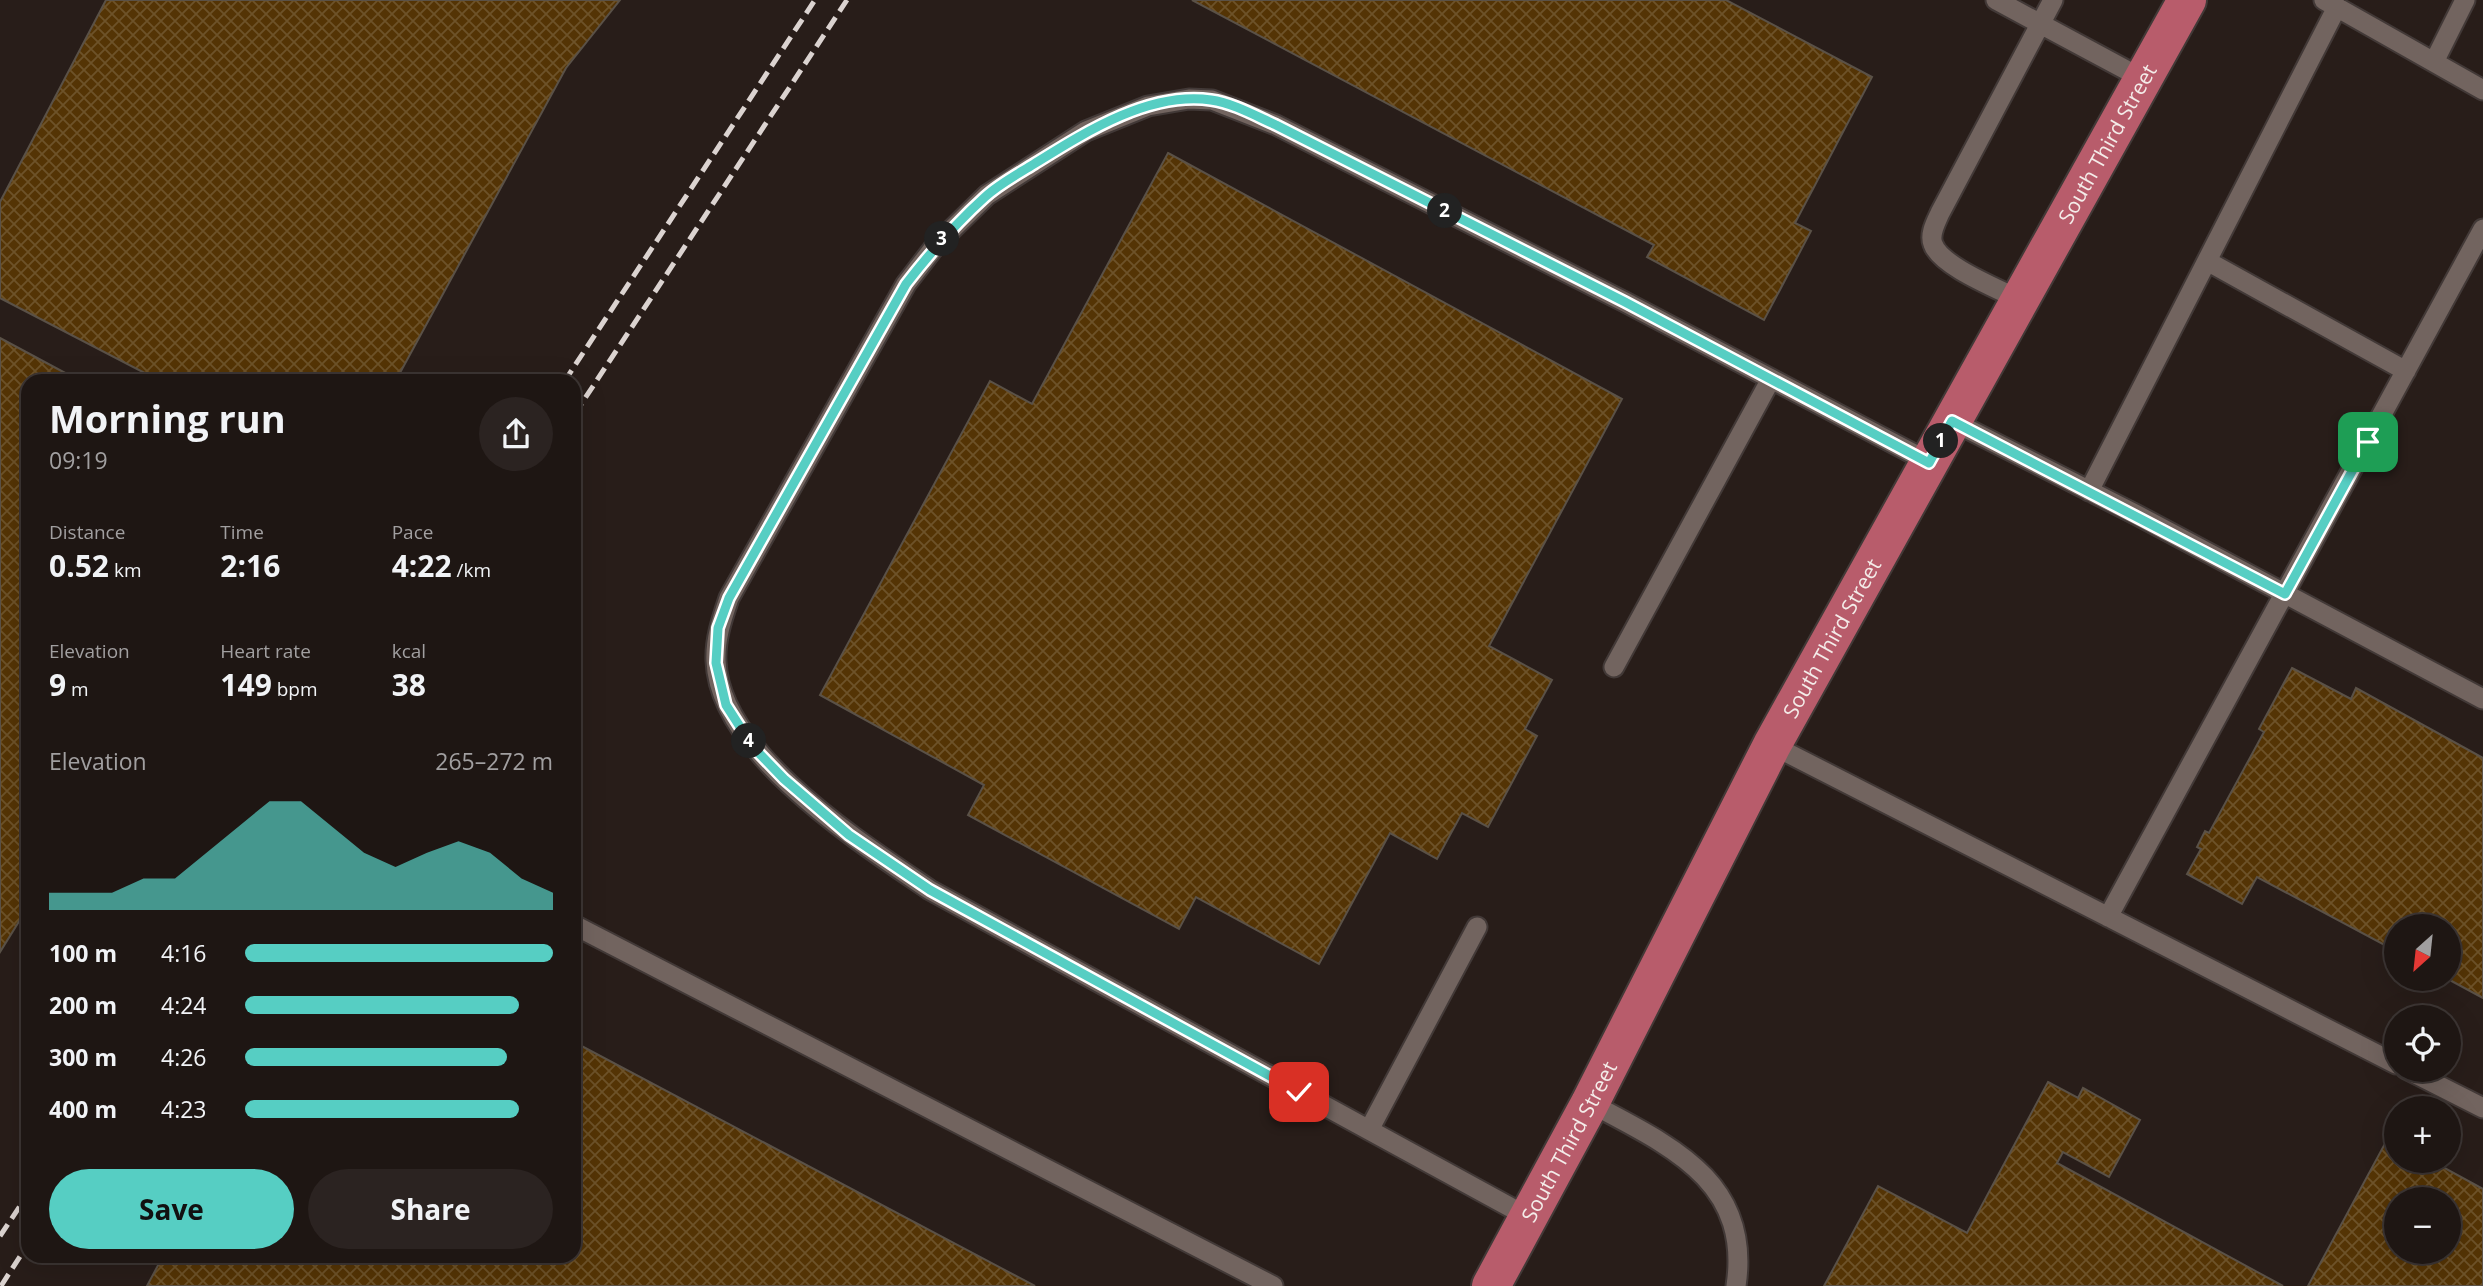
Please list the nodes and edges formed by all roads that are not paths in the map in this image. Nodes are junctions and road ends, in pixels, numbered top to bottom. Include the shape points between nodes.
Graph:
1 (1996, 0) edge
2 (2053, 0) edge
3 (2187, 0) edge
4 (2465, 0) edge
5 (2330, 4) edge
6 (2040, 25) junction
7 (2434, 62) junction
8 (2143, 79) junction
9 (2483, 90) edge
10 (2483, 229) edge
11 (2207, 261) junction
12 (2020, 300) junction
13 (2406, 371) junction
14 (1771, 379) junction
15 (1952, 421) junction
16 (1929, 463) junction
17 (2089, 491) junction
18 (2285, 594) junction
19 (1614, 667) dead end
20 (2483, 699) edge
21 (1772, 745) junction
22 (2108, 917) junction
23 (1477, 927) dead end
24 (581, 929) edge
25 (2384, 1058) edge
26 (2432, 1082) edge
27 (1590, 1103) junction
28 (2483, 1108) edge
29 (1369, 1130) junction
30 (1528, 1217) junction
31 (1273, 1286) edge
32 (1491, 1286) edge
33 (1736, 1286) edge

1 - 6 lane
2 - 6 lane
3 - 8 main road, South Third Street
4 - 7 lane
5 - 7 lane
5 - 11 lane
6 - 8 lane
6 - 12 lane via 1940,213 1932,240 1934,248 1956,267
7 - 9 lane
8 - 12 main road, South Third Street
10 - 13 lane
11 - 13 lane
11 - 17 lane
12 - 15 main road, South Third Street
13 - 18 lane
14 - 16 lane
14 - 19 lane
14 - 29 lane via 1264,119 1212,100 1148,106 1086,131 1019,173 987,195 936,245 906,284 729,598 718,628 716,663 726,705 753,747 849,835 930,890
15 - 16 main road, South Third Street
15 - 17 lane
16 - 21 main road, South Third Street
17 - 18 lane
18 - 20 lane
18 - 22 lane
21 - 22 lane
21 - 27 main road, South Third Street
22 - 25 lane
23 - 29 lane
24 - 31 lane
26 - 28 lane
27 - 30 main road, South Third Street
27 - 33 lane via 1661,1142 1707,1177 1732,1224 1739,1268
29 - 30 lane
30 - 32 main road, South Third Street

